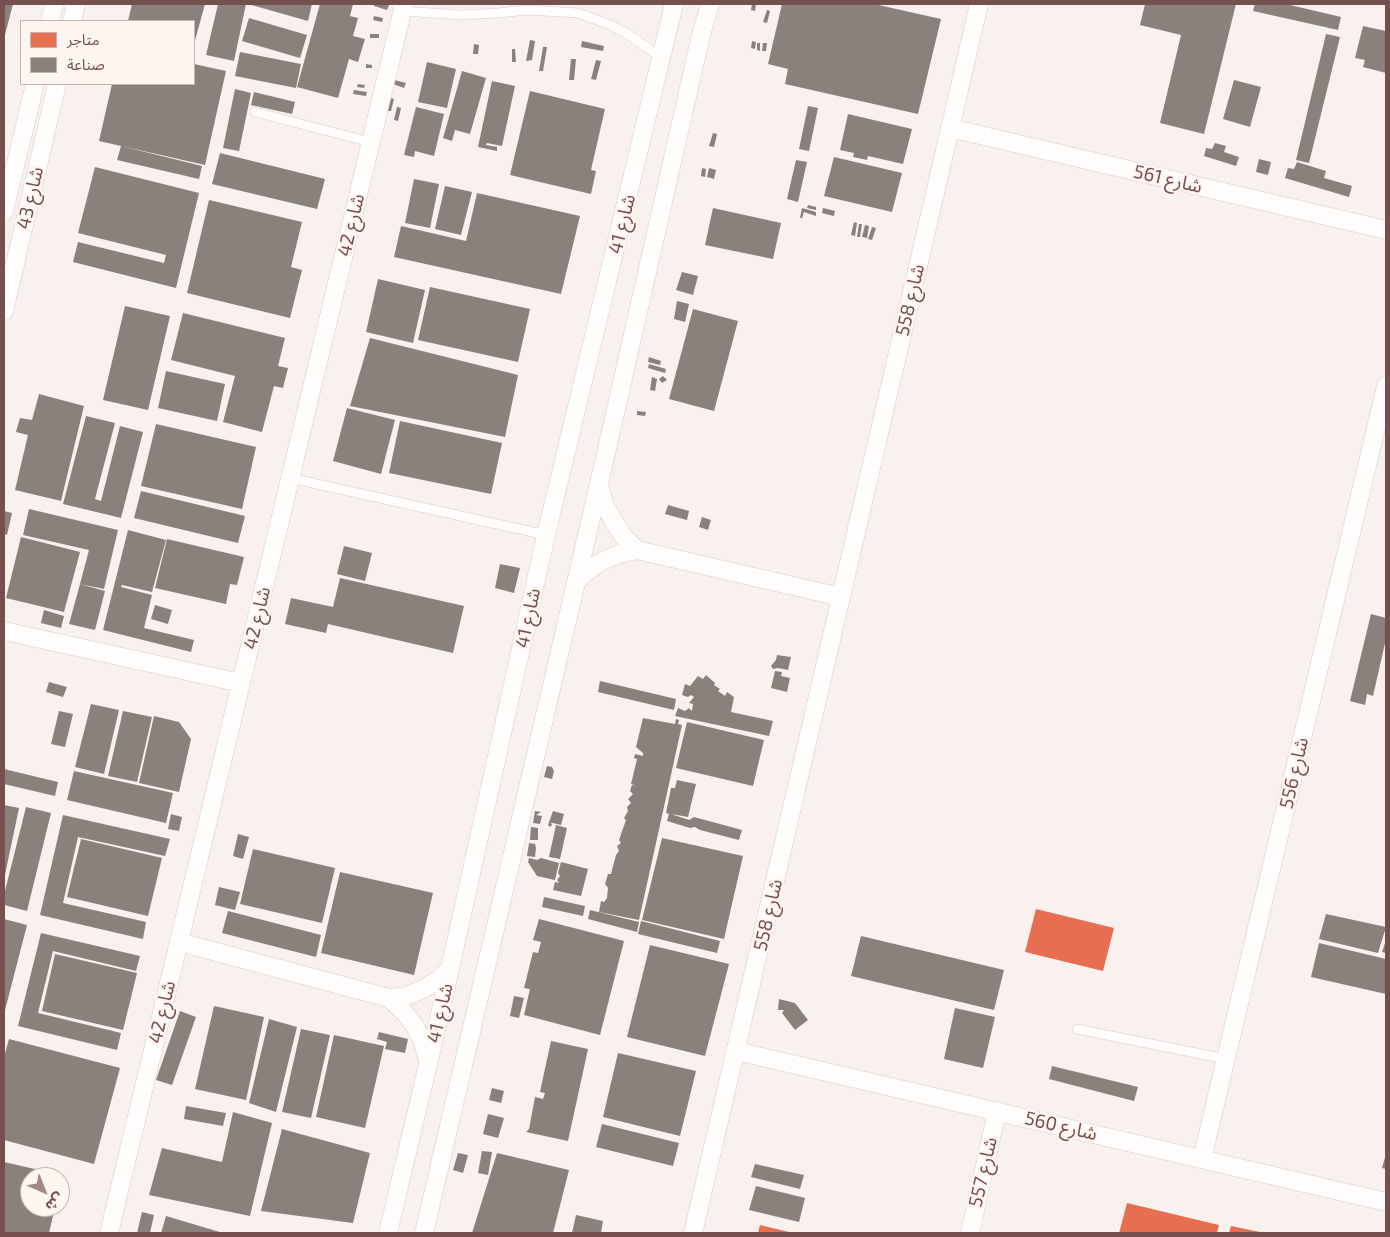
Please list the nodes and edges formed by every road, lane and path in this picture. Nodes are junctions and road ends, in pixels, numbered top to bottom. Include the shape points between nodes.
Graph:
1 (54, 4) edge
2 (76, 4) edge
3 (674, 4) edge
4 (710, 4) edge
5 (979, 4) edge
6 (403, 7) edge
7 (50, 20) edge
8 (72, 20) edge
9 (662, 58) junction
10 (35, 85) edge
11 (57, 85) edge
12 (254, 112) dead end
13 (950, 128) junction
14 (370, 142) junction
15 (4, 212) edge
16 (1386, 230) edge
17 (4, 311) edge
18 (1386, 386) edge
19 (290, 478) junction
20 (599, 484) junction
21 (546, 535) junction
22 (637, 550) junction
23 (577, 581) junction
24 (841, 597) junction
25 (4, 631) edge
26 (241, 683) junction
27 (179, 942) junction
28 (450, 968) junction
29 (389, 998) junction
30 (1076, 1029) dead end
31 (736, 1051) junction
32 (1226, 1059) junction
33 (429, 1061) junction
34 (997, 1111) junction
35 (1202, 1159) junction
36 (1386, 1202) edge
37 (109, 1233) edge
38 (388, 1233) edge
39 (424, 1233) edge
40 (693, 1233) edge
41 (970, 1233) edge

1 - 7 street
2 - 8 street
3 - 9 street, شارع 41
4 - 20 street, شارع 41
5 - 13 street, شارع 558
6 - 9 lane via 460,15 527,10 578,13 626,33
6 - 14 street, شارع 42
9 - 21 street, شارع 41
10 - 15 street, شارع 43
11 - 17 street, شارع 43
12 - 14 lane
13 - 16 street, شارع 561
13 - 24 street, شارع 558
14 - 19 street, شارع 42
18 - 32 street, شارع 556
19 - 21 lane
19 - 26 street, شارع 42
20 - 22 street via 613,520
20 - 23 street, شارع 41
21 - 28 street, شارع 41
22 - 23 street via 604,560
22 - 24 street
23 - 39 street, شارع 41
24 - 31 street, شارع 558
25 - 26 street
26 - 27 street, شارع 42
27 - 29 street
27 - 37 street, شارع 42
28 - 29 street via 423,989 407,996
28 - 33 street, شارع 41
29 - 33 street via 415,1026
30 - 32 lane
31 - 34 street, شارع 560
31 - 40 street, شارع 558
32 - 35 street, شارع 556
33 - 38 street, شارع 41
34 - 35 street, شارع 560
34 - 41 street, شارع 557
35 - 36 street, شارع 560

